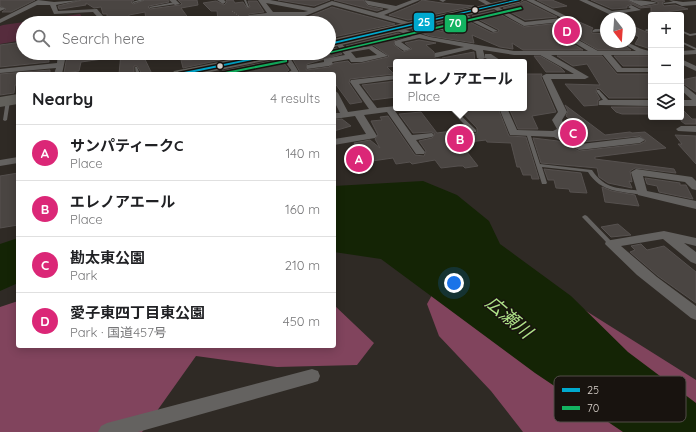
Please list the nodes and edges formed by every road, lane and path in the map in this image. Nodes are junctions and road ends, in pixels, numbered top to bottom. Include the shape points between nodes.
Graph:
1 (78, 0) edge
2 (143, 0) edge
3 (245, 0) edge
4 (261, 0) edge
5 (317, 0) edge
6 (367, 0) edge
7 (402, 0) edge
8 (519, 0) edge
9 (529, 0) edge
10 (582, 0) edge
11 (39, 1) edge
12 (414, 1) edge
13 (133, 2) dead end
14 (175, 2) edge
15 (486, 2) edge
16 (332, 3) junction
17 (631, 3) edge
18 (654, 3) dead end
19 (664, 3) dead end
20 (679, 3) edge
21 (696, 3) edge
22 (52, 4) junction
23 (248, 6) dead end
24 (150, 7) dead end
25 (396, 8) junction
26 (315, 10) junction
27 (232, 11) dead end
28 (695, 11) dead end
29 (609, 12) edge
30 (620, 12) edge
31 (459, 13) junction
32 (271, 14) junction
33 (379, 15) junction
34 (100, 16) edge
35 (241, 16) edge
36 (265, 16) edge
37 (0, 21) edge
38 (417, 24) junction
39 (396, 29) junction
40 (455, 32) dead end
41 (578, 32) dead end
42 (684, 32) edge
43 (484, 33) dead end
44 (696, 34) edge
45 (690, 35) junction
46 (684, 36) edge
47 (419, 37) junction
48 (336, 42) edge
49 (595, 42) dead end
50 (580, 43) junction
51 (684, 43) edge
52 (336, 45) edge
53 (636, 48) edge
54 (407, 49) dead end
55 (696, 49) edge
56 (493, 50) junction
57 (600, 52) junction
58 (684, 52) edge
59 (696, 52) edge
60 (542, 53) junction
61 (648, 53) edge
62 (438, 55) dead end
63 (336, 58) edge
64 (483, 59) edge
65 (61, 60) edge
66 (229, 60) edge
67 (288, 60) edge
68 (329, 60) edge
69 (684, 63) edge
70 (60, 65) junction
71 (310, 67) dead end
72 (136, 68) dead end
73 (696, 69) edge
74 (648, 70) edge
75 (0, 71) edge
76 (58, 72) edge
77 (137, 72) edge
78 (185, 72) edge
79 (296, 72) edge
80 (393, 77) edge
81 (684, 88) edge
82 (598, 91) dead end
83 (336, 97) edge
84 (12, 99) edge
85 (696, 100) edge
86 (605, 103) joint
87 (648, 103) edge
88 (684, 103) edge
89 (696, 104) edge
90 (393, 108) edge
91 (374, 111) junction
92 (396, 111) edge
93 (453, 111) edge
94 (504, 111) edge
95 (358, 113) junction
96 (345, 114) junction
97 (336, 116) edge
98 (5, 120) dead end
99 (576, 127) dead end
100 (681, 129) dead end
101 (696, 129) edge
102 (474, 131) dead end
103 (559, 132) junction
104 (528, 133) junction
105 (429, 135) dead end
106 (409, 138) junction
107 (640, 140) dead end
108 (336, 142) edge
109 (420, 152) dead end
110 (16, 160) edge
111 (0, 163) edge
112 (538, 165) junction
113 (544, 183) dead end
114 (696, 187) edge
115 (642, 193) junction
116 (696, 205) edge
117 (585, 217) dead end
118 (664, 235) junction
119 (696, 242) edge
120 (611, 244) junction
121 (696, 259) edge
122 (696, 314) edge
123 (312, 376) dead end
124 (107, 432) edge

1 - 22 street
2 - 13 lane
3 - 23 lane
4 - 26 street
4 - 32 street
5 - 16 street
6 - 25 street via 370,4
7 - 12 street
8 - 15 highway
9 - 15 street via 569,19 524,24
10 - 29 street
11 - 22 street
11 - 37 street
12 - 25 street
14 - 24 lane
15 - 31 highway
16 - 26 street
16 - 33 street
17 - 18 street
17 - 30 street via 638,10
19 - 20 lane
20 - 21 street
20 - 28 street
22 - 34 street via 56,13 95,10
25 - 33 street
26 - 32 street via 305,14
27 - 35 path
31 - 38 highway
31 - 43 street via 498,30
32 - 36 street
33 - 38 street
38 - 39 highway
38 - 40 street
39 - 47 street
39 - 48 highway
41 - 50 street via 560,32
42 - 45 lane
44 - 45 lane
45 - 46 lane
47 - 54 street via 398,41 397,44
47 - 56 street
49 - 50 street
50 - 57 street
51 - 55 lane
52 - 63 street via 348,54
53 - 61 street
56 - 60 street
56 - 64 street
57 - 60 street
57 - 61 street
57 - 74 street via 620,70
58 - 59 street
60 - 103 street via 585,76 546,76 563,112 557,120
62 - 64 street via 472,47 479,50
65 - 70 street
66 - 78 highway
67 - 79 street
68 - 71 street via 326,61 329,64
69 - 73 street
70 - 75 street
70 - 76 street
72 - 77 lane
80 - 91 street via 354,82
81 - 85 street
82 - 86 lane
83 - 96 street
84 - 98 lane
86 - 87 street
88 - 89 street
90 - 91 street
91 - 95 street
92 - 106 street
93 - 102 lane
94 - 104 street via 513,133
95 - 96 street
95 - 108 street via 372,136
96 - 97 street
99 - 103 street
100 - 101 street
103 - 104 street
103 - 107 street via 579,147
104 - 112 lane
105 - 106 street
106 - 109 street
110 - 111 street
112 - 113 lane
112 - 115 lane via 590,170 595,180 603,186
114 - 115 street via 688,179 636,172
115 - 116 street
117 - 120 lane
118 - 119 street
118 - 120 street
118 - 121 street
120 - 122 street
123 - 124 street

